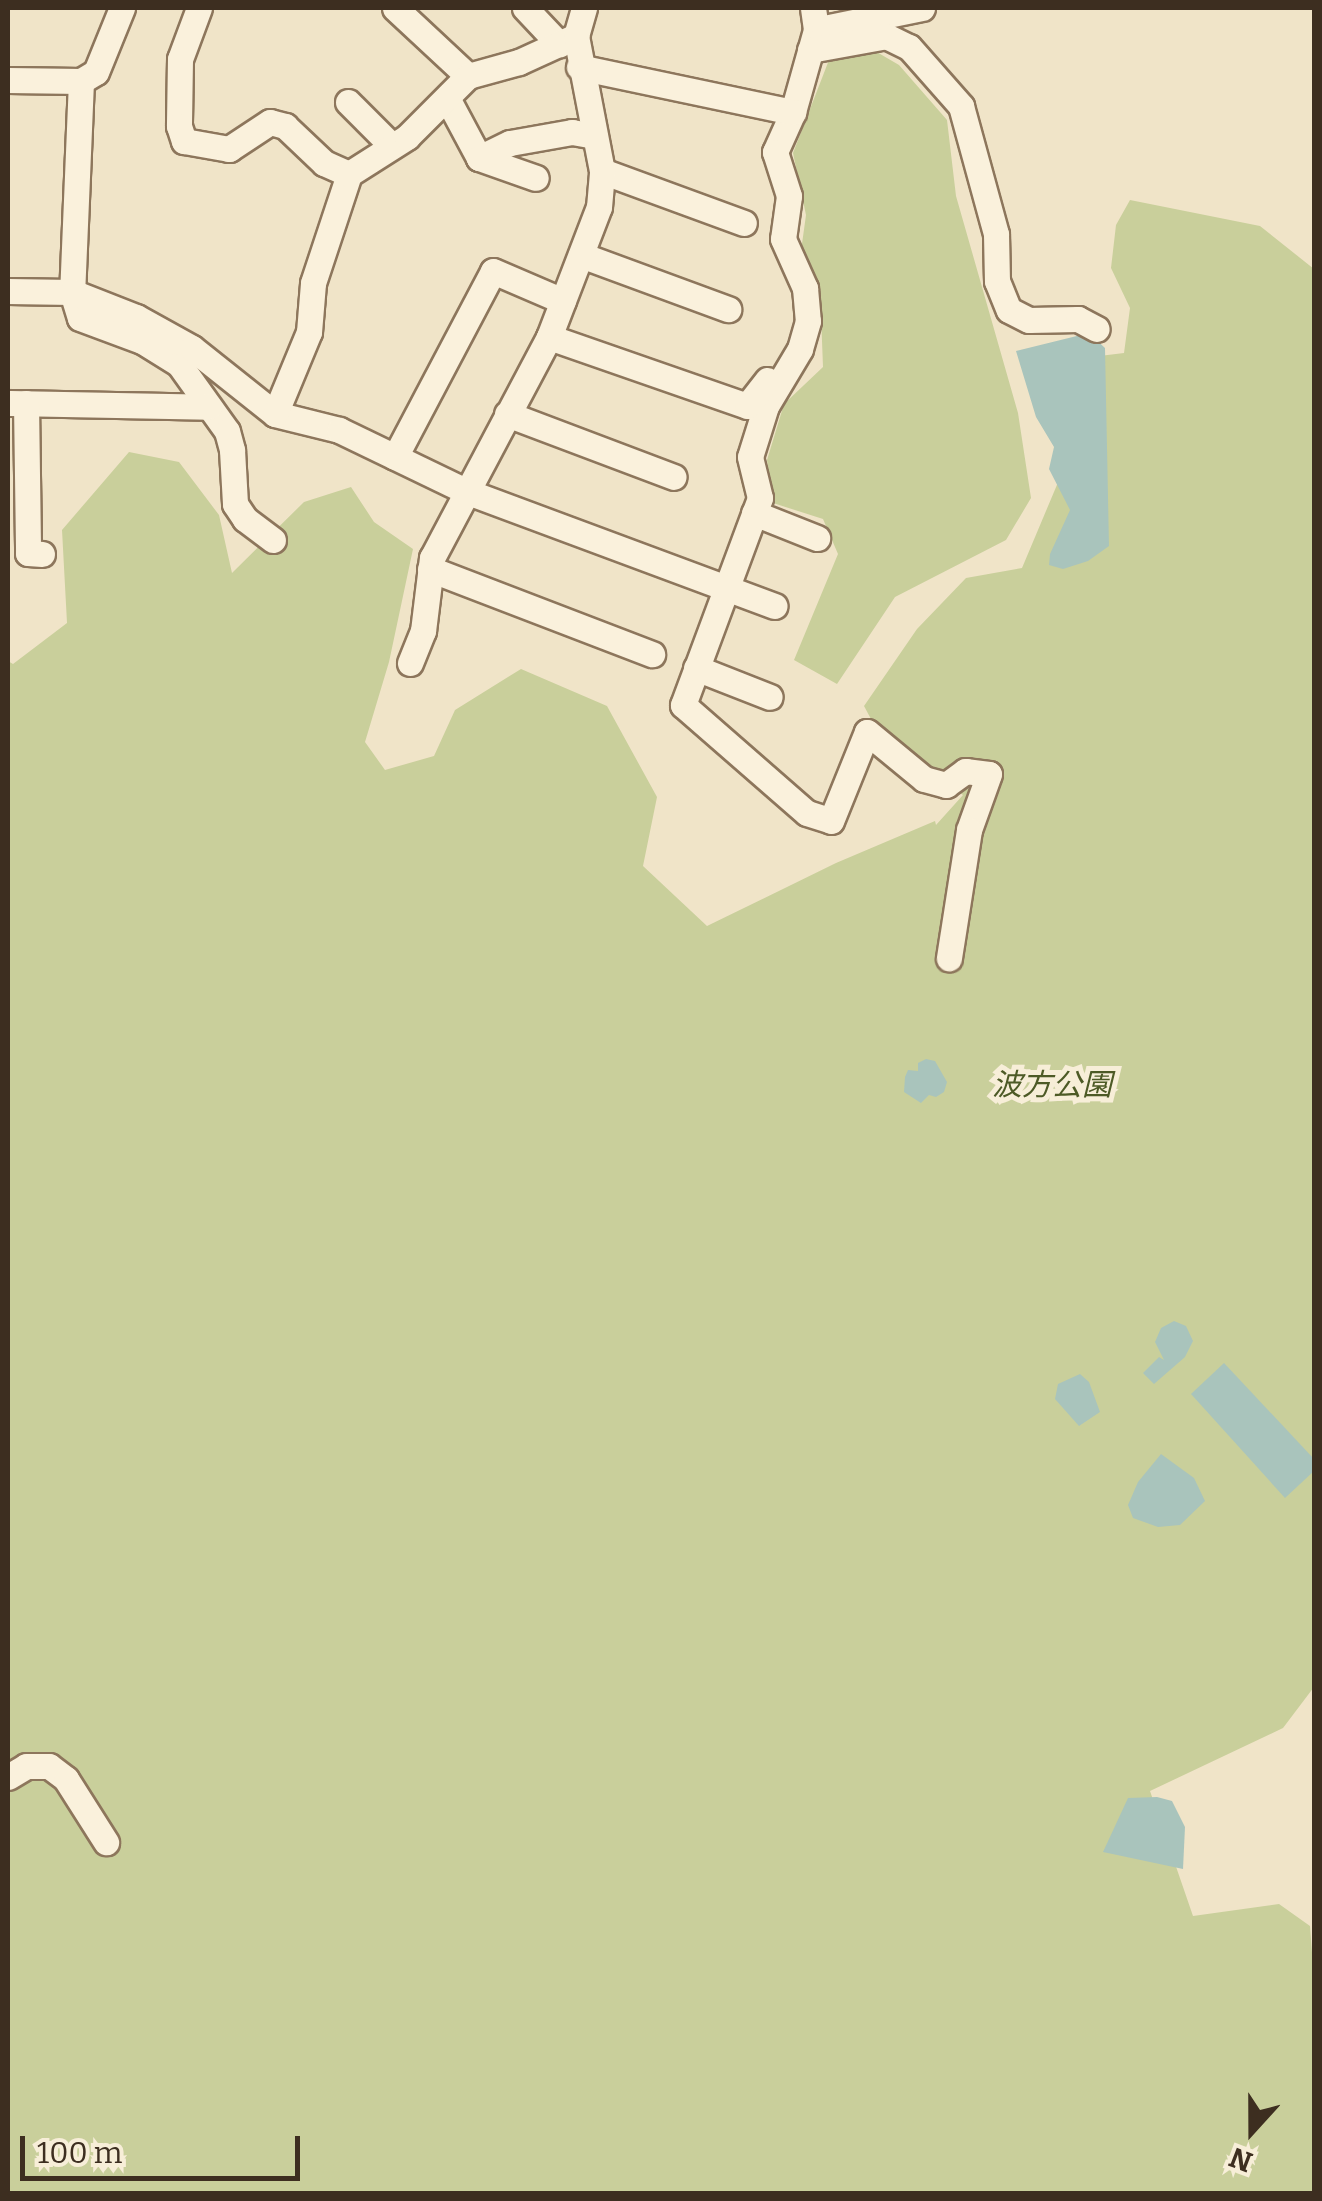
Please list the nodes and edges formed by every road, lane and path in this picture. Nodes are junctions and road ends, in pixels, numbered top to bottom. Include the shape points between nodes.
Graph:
1 (122, 8) edge
2 (199, 8) edge
3 (394, 8) edge
4 (525, 8) edge
5 (584, 8) edge
6 (922, 8) edge
7 (813, 29) edge
8 (568, 40) junction
9 (579, 66) junction
10 (468, 76) junction
11 (8, 80) edge
12 (81, 81) junction
13 (448, 98) junction
14 (348, 102) dead end
15 (792, 112) junction
16 (596, 136) junction
17 (392, 146) junction
18 (479, 158) junction
19 (602, 171) junction
20 (349, 174) junction
21 (536, 178) dead end
22 (744, 224) dead end
23 (581, 254) junction
24 (8, 291) edge
25 (72, 292) junction
26 (563, 301) junction
27 (728, 309) dead end
28 (1097, 329) dead end
29 (549, 337) junction
30 (784, 376) junction
31 (17, 403) edge
32 (209, 406) junction
33 (275, 414) junction
34 (507, 414) junction
35 (394, 456) junction
36 (674, 477) dead end
37 (468, 492) junction
38 (18, 511) edge
39 (754, 513) junction
40 (817, 538) dead end
41 (273, 540) dead end
42 (42, 554) dead end
43 (430, 570) junction
44 (724, 586) junction
45 (774, 606) dead end
46 (652, 654) dead end
47 (410, 663) dead end
48 (696, 668) junction
49 (770, 696) dead end
50 (949, 958) dead end
51 (8, 1776) edge
52 (106, 1842) dead end

1 - 12 street via 96,72
2 - 20 street via 180,59 184,141 229,149 270,122
3 - 10 street
4 - 8 street
5 - 8 street
6 - 7 street
7 - 15 street
7 - 28 street via 886,36 909,47 961,106 996,234 997,281 1009,310 1029,320 1078,319
8 - 9 street
8 - 10 street
9 - 15 street
9 - 16 street
10 - 13 street
11 - 12 street
12 - 25 street
13 - 17 street
13 - 18 street
14 - 17 street
15 - 30 street via 775,152 788,196 783,239 805,288 808,320
16 - 18 street via 572,132 510,143
16 - 19 street
17 - 20 street
18 - 21 street
19 - 22 street
19 - 23 street via 599,207
20 - 33 street via 313,283 310,332
23 - 26 street
23 - 27 street
24 - 25 street
25 - 32 street via 80,318 142,341 178,364
25 - 33 street via 192,348
26 - 29 street
26 - 35 street via 493,271
29 - 30 street via 747,406 771,374
29 - 34 street
30 - 39 street via 750,457 760,498
31 - 32 street
31 - 38 street
32 - 41 street via 227,431 236,504
33 - 35 street via 339,430
34 - 36 street
34 - 37 street
35 - 37 street
37 - 43 street
37 - 44 street
38 - 42 street via 28,553
39 - 40 street
39 - 44 street
43 - 46 street
43 - 47 street via 423,631
44 - 45 street
44 - 48 street
48 - 49 street
48 - 50 street via 683,705 807,812 831,821 868,732 924,779 946,785 964,771 989,774 969,830
51 - 52 street via 26,1766 49,1766 66,1779

